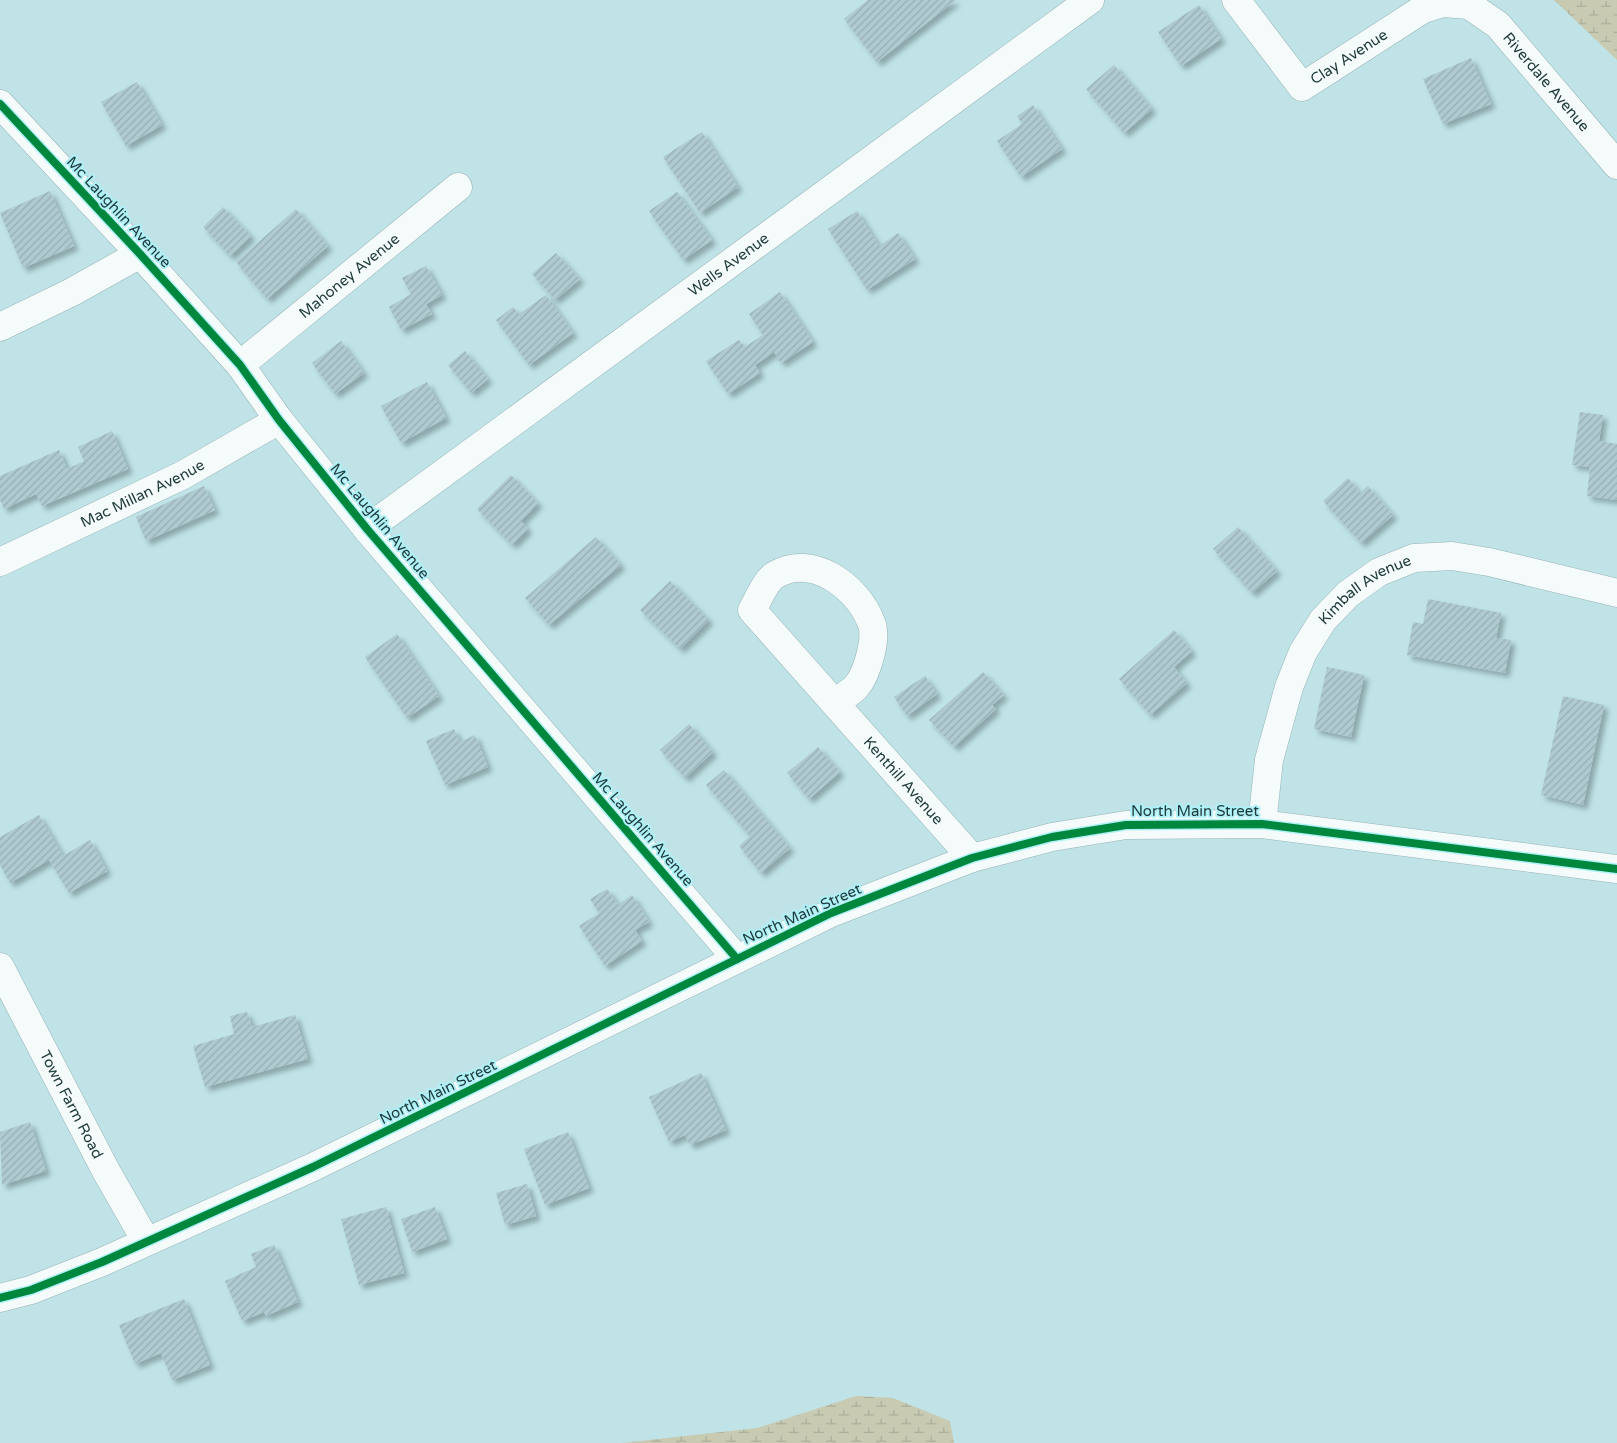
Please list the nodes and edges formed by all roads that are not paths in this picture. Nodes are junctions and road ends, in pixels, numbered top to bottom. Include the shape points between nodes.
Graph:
1 (1090, 0) edge
2 (1236, 0) edge
3 (1469, 5) joint
4 (0, 104) edge
5 (1617, 166) edge
6 (458, 187) dead end
7 (140, 254) junction
8 (0, 327) edge
9 (240, 365) junction
10 (279, 420) junction
11 (367, 528) junction
12 (0, 562) edge
13 (1617, 593) edge
14 (835, 703) junction
15 (1262, 824) junction
16 (972, 858) junction
17 (1617, 869) edge
18 (737, 958) junction
19 (0, 967) edge
20 (146, 1242) junction
21 (0, 1298) edge

1 - 11 street, Wells Avenue
2 - 3 street, Clay Avenue via 1302,87 1423,9 1443,3
3 - 5 street, Riverdale Avenue via 1498,25
4 - 7 street, Mc Laughlin Avenue
6 - 9 street, Mahoney Avenue
7 - 8 street
7 - 9 street, Mc Laughlin Avenue
9 - 10 street, Mc Laughlin Avenue
10 - 11 street, Mc Laughlin Avenue
10 - 12 street, Mac Millan Avenue via 183,475
11 - 18 street, Mc Laughlin Avenue
13 - 15 street, Kimball Avenue via 1452,556 1414,558 1379,572 1348,594 1323,620 1303,652 1289,687 1268,760
14 - 14 street, Kenthill Avenue via 752,610 773,576 794,567 821,570 840,582 858,600 872,623 872,650 866,670 856,686
14 - 16 street, Kenthill Avenue
15 - 16 street, North Main Street via 1126,825 1052,837
15 - 17 street, North Main Street
16 - 18 street, North Main Street via 831,913
18 - 20 street, North Main Street via 313,1167
19 - 20 street, Town Farm Road
20 - 21 street, North Main Street via 31,1290

